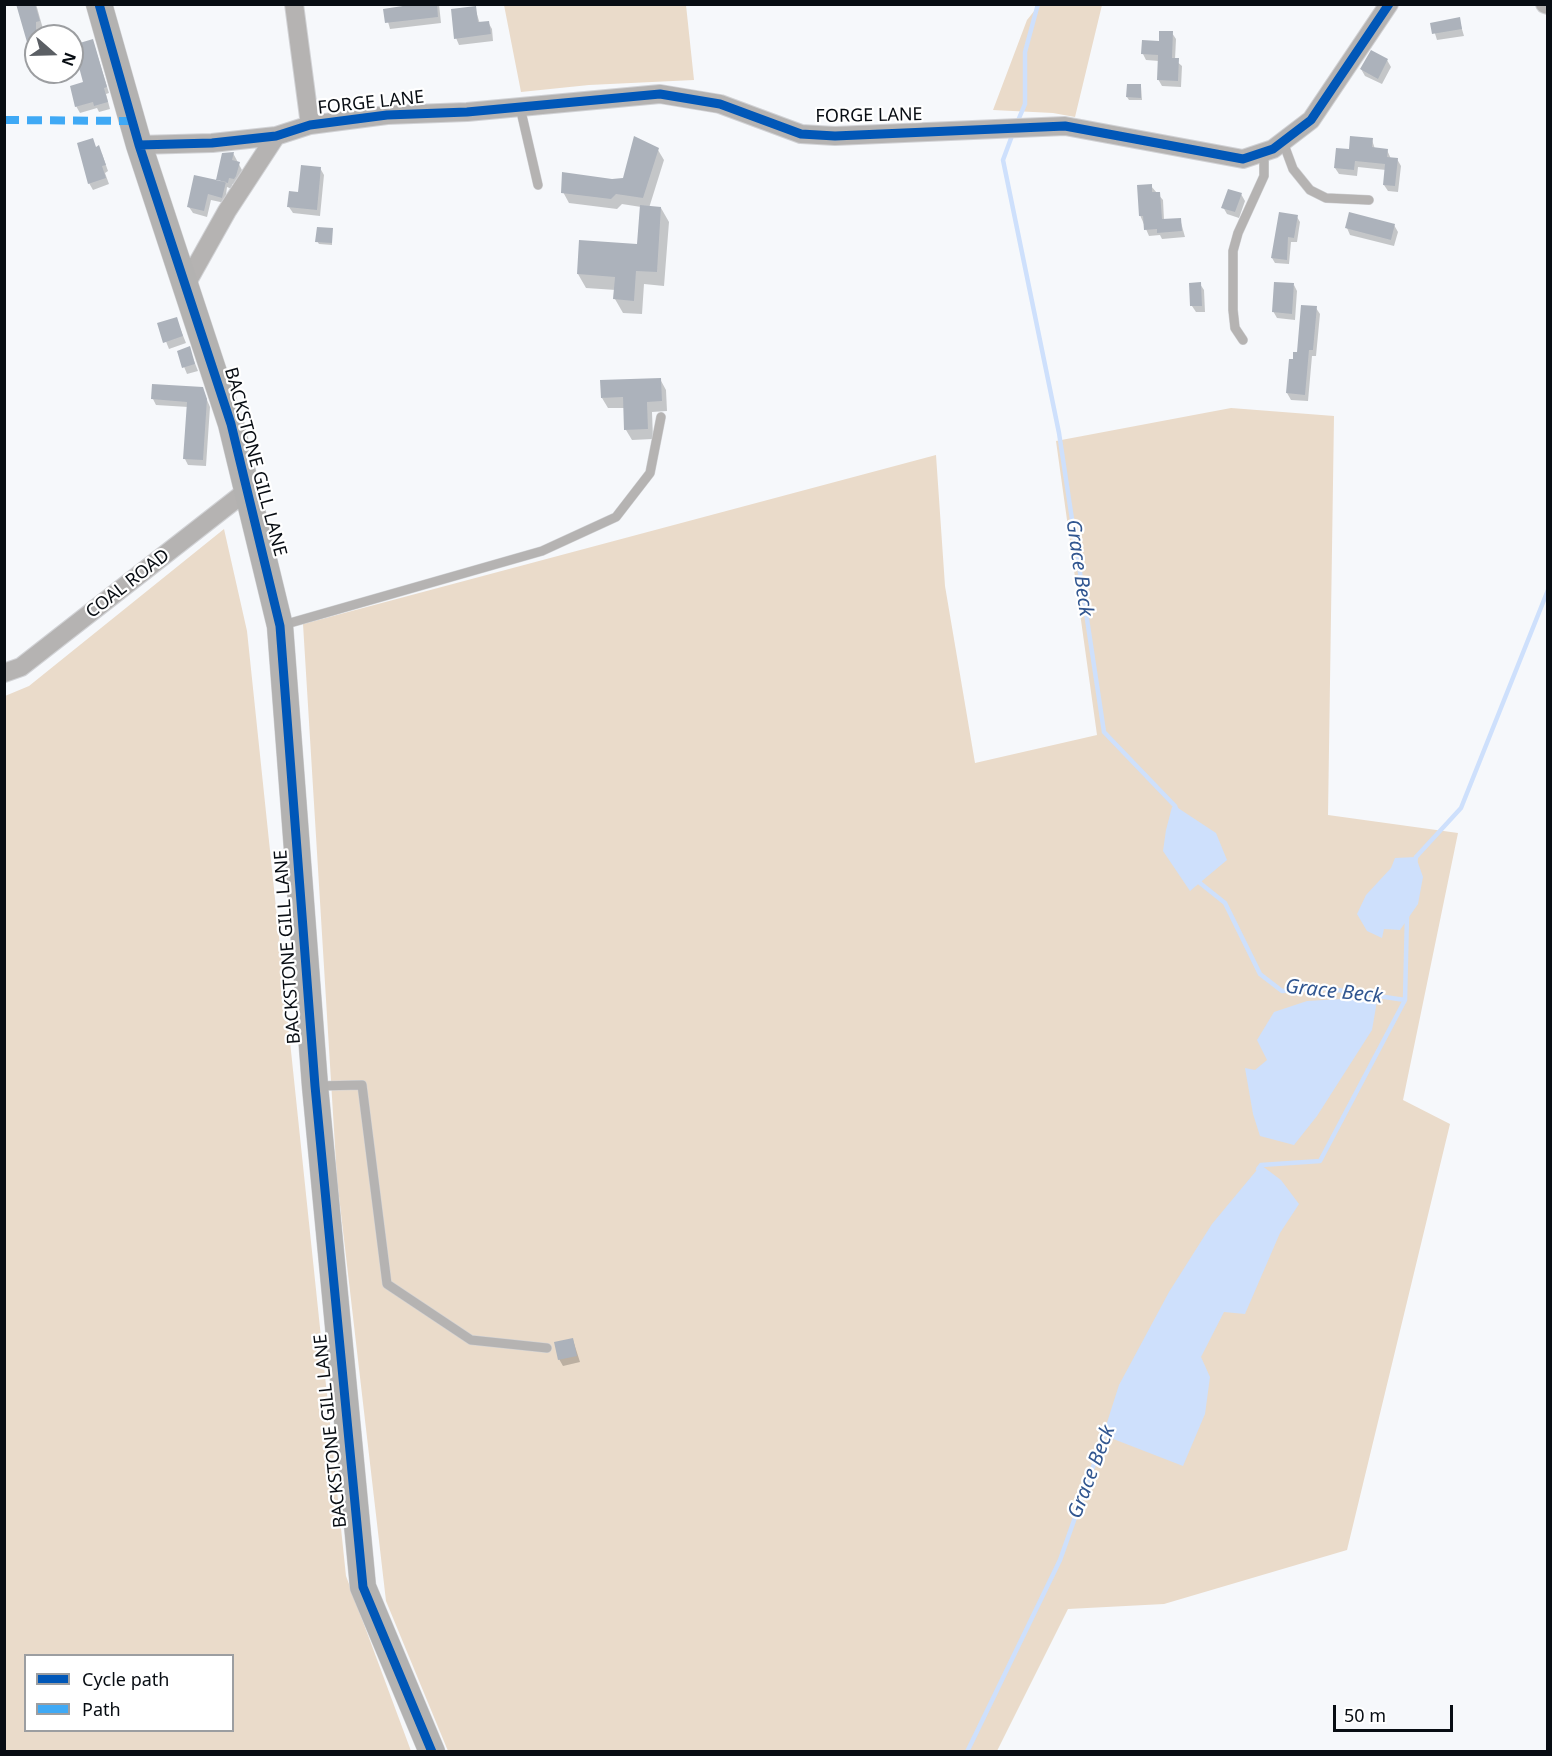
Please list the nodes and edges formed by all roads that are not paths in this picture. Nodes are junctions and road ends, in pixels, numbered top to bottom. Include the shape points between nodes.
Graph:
1 (99, 4) edge
2 (294, 4) edge
3 (1389, 4) edge
4 (520, 107) junction
5 (310, 125) junction
6 (276, 136) junction
7 (1283, 142) junction
8 (139, 145) junction
9 (1264, 152) junction
10 (538, 184) dead end
11 (1369, 200) dead end
12 (185, 286) junction
13 (1243, 340) dead end
14 (661, 417) dead end
15 (249, 489) junction
16 (280, 626) junction
17 (4, 673) edge
18 (315, 1086) junction
19 (547, 1348) dead end
20 (432, 1752) edge

1 - 8 street, BACKSTONE GILL LANE
2 - 5 street
3 - 7 street, FORGE LANE via 1311,120
4 - 5 street, FORGE LANE via 387,115
4 - 9 street, FORGE LANE via 660,94 720,104 801,134 835,136 1065,126 1243,159
4 - 10 lane
5 - 6 street, FORGE LANE
6 - 8 street, FORGE LANE
6 - 12 street
7 - 9 street, FORGE LANE
7 - 11 lane via 1293,169 1310,190 1326,198
8 - 12 street, BACKSTONE GILL LANE
9 - 13 lane via 1264,176 1233,251 1235,328
12 - 15 street, BACKSTONE GILL LANE
14 - 16 lane via 650,473 616,517 542,551
15 - 16 street, BACKSTONE GILL LANE
15 - 17 street, COAL ROAD via 21,668
16 - 18 street, BACKSTONE GILL LANE
18 - 19 lane via 362,1085 387,1284 471,1340
18 - 20 street, BACKSTONE GILL LANE via 363,1587

